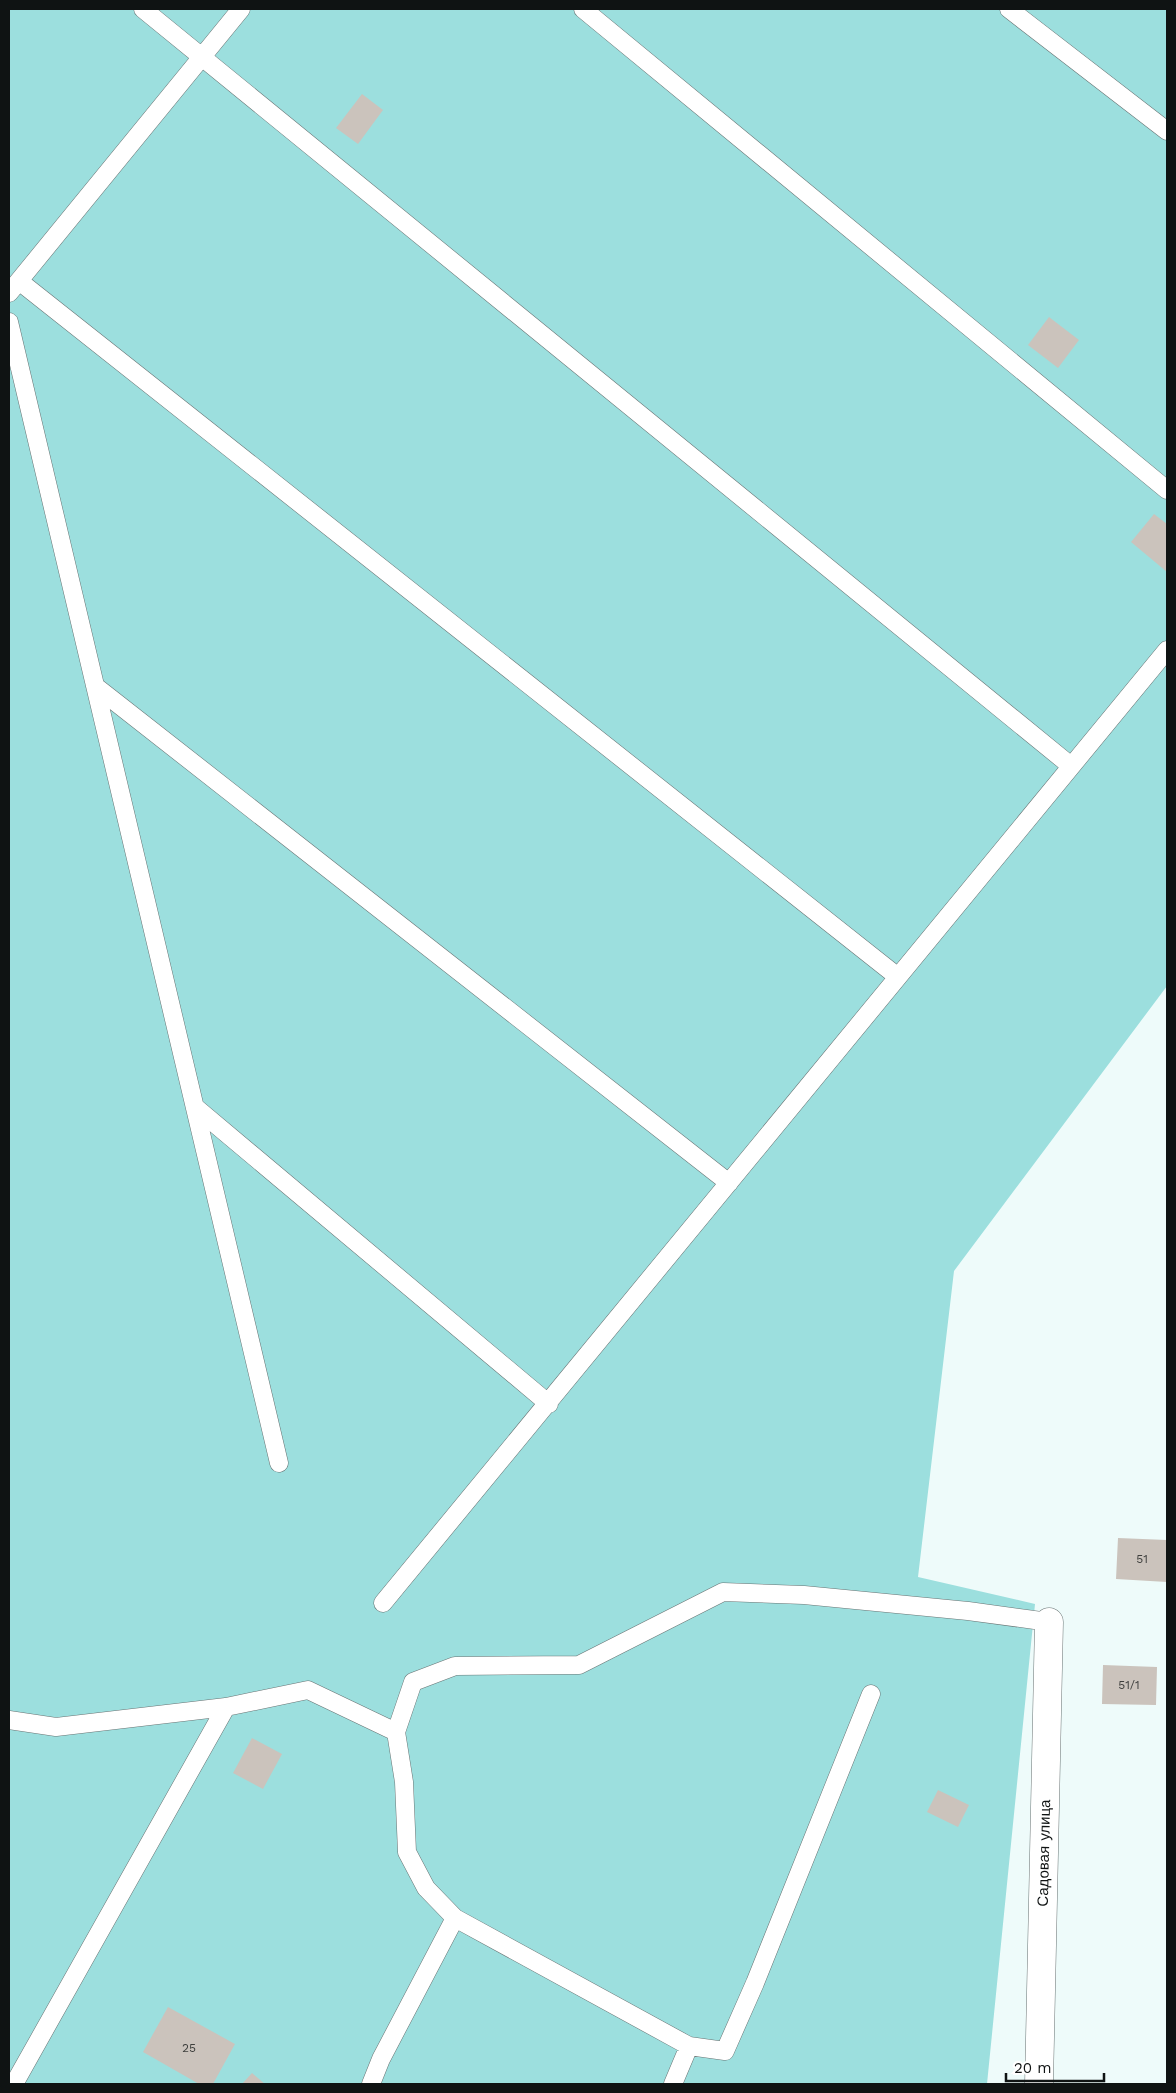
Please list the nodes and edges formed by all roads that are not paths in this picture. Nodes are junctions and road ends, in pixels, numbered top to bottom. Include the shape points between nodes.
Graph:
1 (142, 9) edge
2 (241, 9) edge
3 (582, 9) edge
4 (1009, 9) edge
5 (202, 56) junction
6 (1167, 131) edge
7 (14, 287) edge
8 (9, 322) edge
9 (1167, 490) edge
10 (1167, 650) edge
11 (95, 686) junction
12 (1072, 766) junction
13 (898, 977) junction
14 (195, 1106) junction
15 (729, 1183) junction
16 (549, 1404) junction
17 (280, 1463) dead end
18 (383, 1603) dead end
19 (1049, 1622) joint
20 (871, 1694) dead end
21 (226, 1707) junction
22 (9, 1720) edge
23 (396, 1732) junction
24 (456, 1918) junction
25 (689, 2046) junction
26 (14, 2084) edge
27 (371, 2084) edge
28 (673, 2084) edge
29 (1039, 2084) edge

1 - 5 lane
2 - 5 lane
3 - 9 lane
4 - 6 lane
5 - 7 lane
5 - 12 lane
7 - 13 lane
8 - 11 lane
10 - 12 lane
11 - 14 lane
11 - 15 lane
12 - 13 lane
13 - 15 lane
14 - 16 lane
14 - 17 lane
15 - 16 lane
16 - 18 lane
19 - 23 lane via 804,1595 723,1592 579,1665 454,1666 413,1682
19 - 29 street, Садовая улица
20 - 25 lane via 725,2051
21 - 22 lane via 56,1727
21 - 23 lane via 308,1690
21 - 26 lane
23 - 24 lane via 404,1782 407,1852 426,1888
24 - 25 lane
24 - 27 lane
25 - 28 lane

